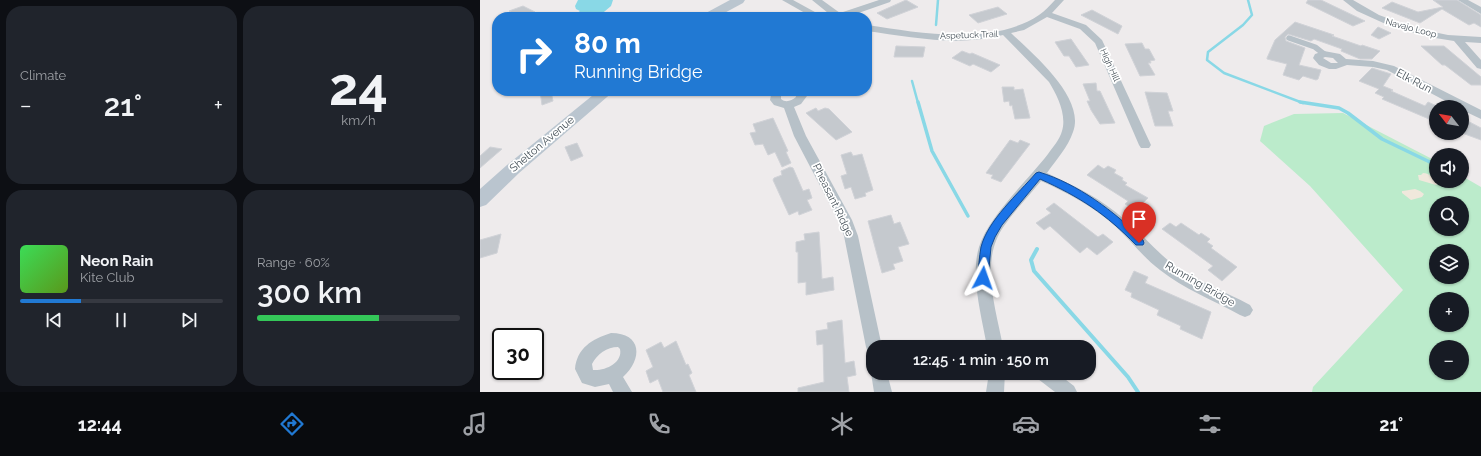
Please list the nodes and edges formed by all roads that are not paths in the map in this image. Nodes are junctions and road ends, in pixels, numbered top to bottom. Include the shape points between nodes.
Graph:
1 (739, 0) edge
2 (786, 0) edge
3 (816, 0) edge
4 (887, 0) edge
5 (1060, 0) edge
6 (1347, 0) edge
7 (1462, 0) edge
8 (1481, 11) edge
9 (717, 12) edge
10 (809, 12) edge
11 (832, 12) edge
12 (852, 12) edge
13 (1047, 14) junction
14 (872, 29) edge
15 (1006, 33) junction
16 (1289, 38) dead end
17 (1456, 38) junction
18 (1481, 40) edge
19 (1324, 54) joint
20 (1481, 66) edge
21 (601, 96) edge
22 (776, 96) edge
23 (802, 96) edge
24 (788, 105) junction
25 (1481, 115) edge
26 (1145, 145) dead end
27 (1039, 175) junction
28 (480, 200) edge
29 (1245, 310) dead end
30 (873, 340) edge
31 (994, 340) edge
32 (612, 374) dead end
33 (880, 380) edge
34 (996, 380) edge
35 (1053, 380) edge
36 (623, 392) edge
37 (883, 392) edge
38 (995, 392) edge
39 (1068, 392) edge

1 - 9 main road
2 - 10 street
3 - 11 street
4 - 12 street
5 - 13 street, Aspetuck Trail
6 - 17 street, Navajo Loop via 1363,11 1392,24
7 - 8 street
13 - 15 street, Aspetuck Trail
13 - 26 street, High Hill via 1083,27 1099,42
14 - 15 street, Aspetuck Trail via 944,36
15 - 27 street via 1053,80 1067,110 1066,137
16 - 19 lane
17 - 18 street, Navajo Loop
17 - 20 street
19 - 25 street, Elk Run via 1318,58 1325,65 1338,67 1343,62 1390,68
21 - 28 main road, Shelton Avenue via 512,169
22 - 24 street, Pheasant Ridge via 775,100 780,104
23 - 24 street
24 - 30 street, Pheasant Ridge via 800,136 851,236
27 - 29 street, Running Bridge via 1072,190 1100,207 1172,271
27 - 31 street via 998,222 986,247 983,278
32 - 36 street
33 - 37 street
34 - 38 street
35 - 39 street

